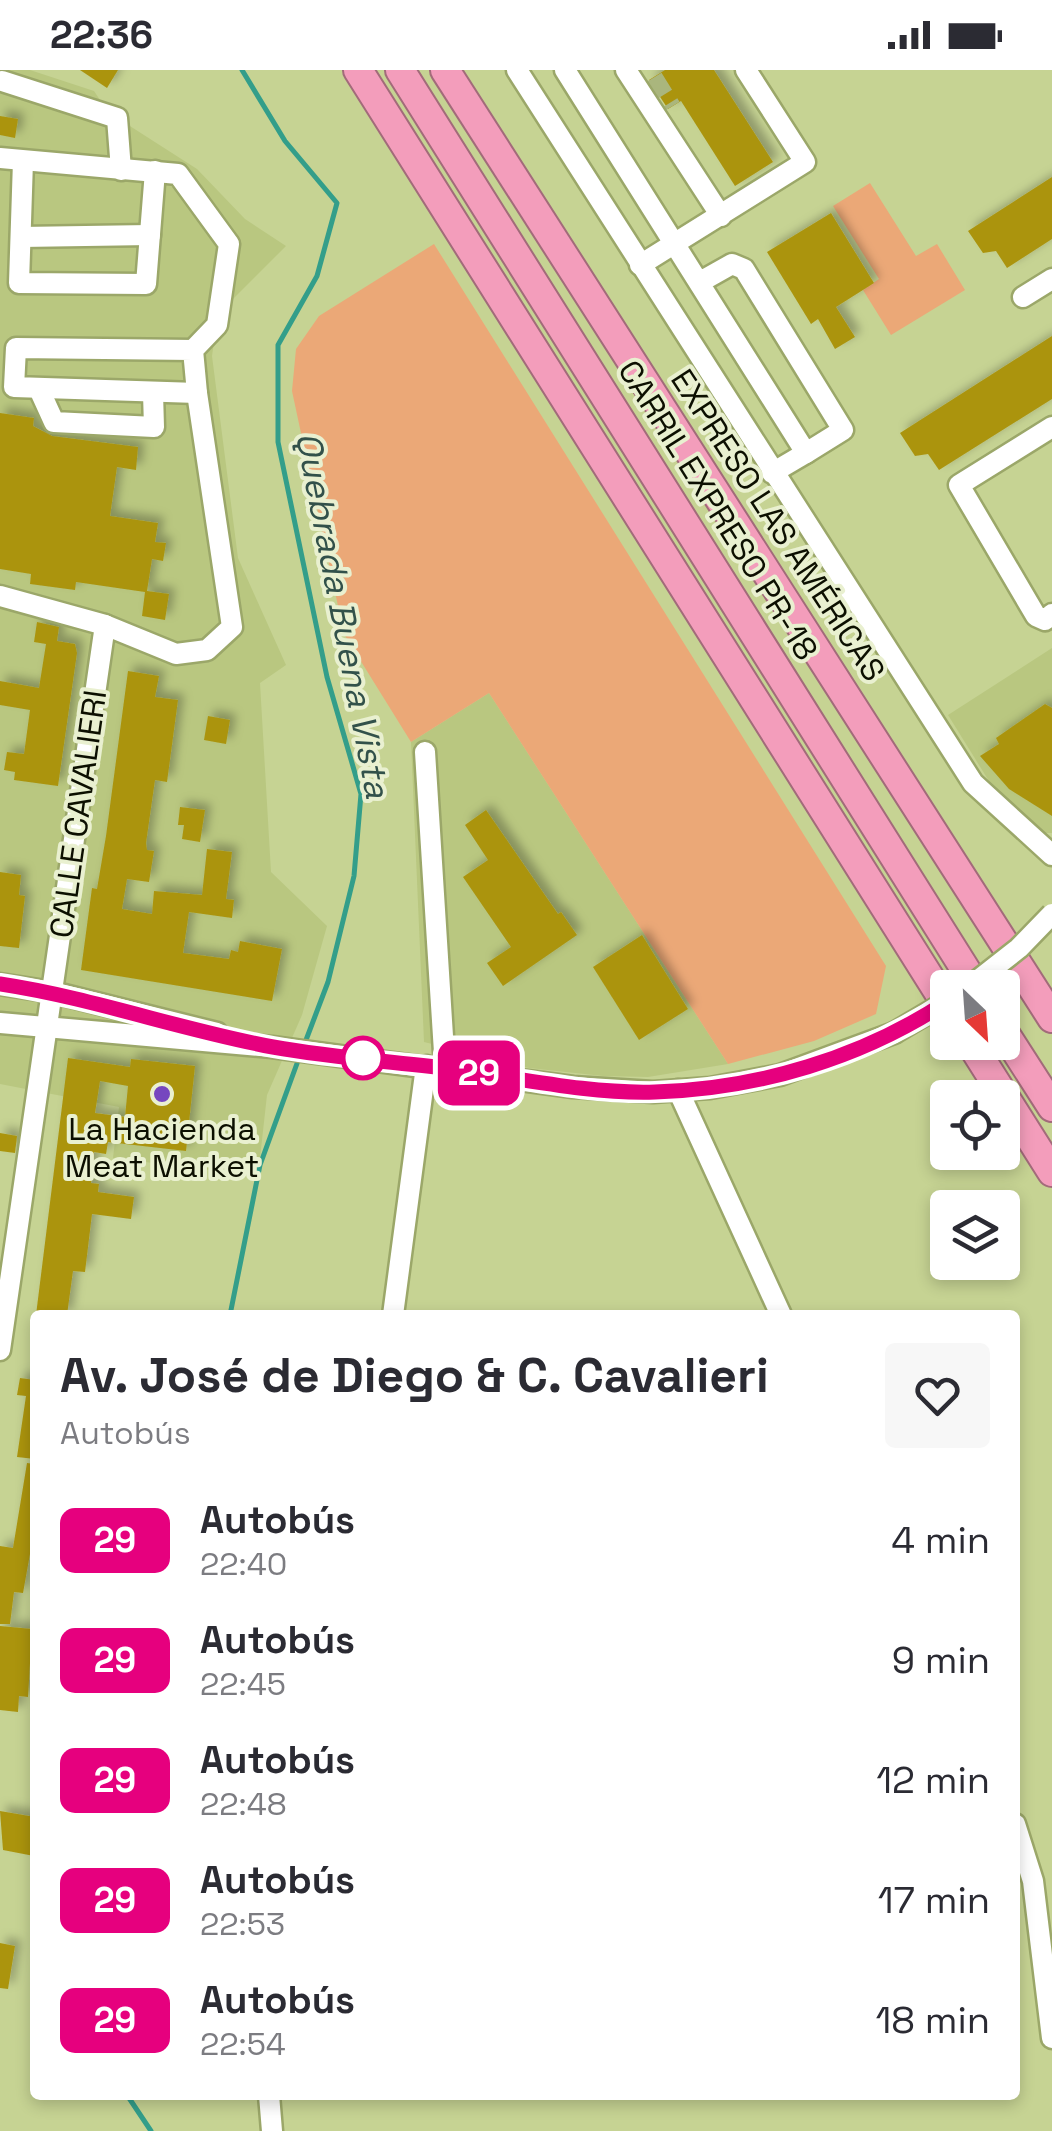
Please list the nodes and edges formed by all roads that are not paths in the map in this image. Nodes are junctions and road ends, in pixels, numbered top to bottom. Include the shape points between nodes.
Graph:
1 (358, 70) edge
2 (400, 70) edge
3 (445, 70) edge
4 (517, 70) edge
5 (565, 70) edge
6 (746, 70) edge
7 (637, 75) edge
8 (2, 81) edge
9 (672, 106) dead end
10 (664, 128) junction
11 (0, 158) edge
12 (23, 161) junction
13 (121, 170) junction
14 (155, 171) junction
15 (721, 216) junction
16 (150, 235) junction
17 (21, 237) junction
18 (678, 243) junction
19 (640, 265) junction
20 (1052, 278) edge
21 (700, 282) junction
22 (1023, 297) dead end
23 (193, 350) junction
24 (38, 389) junction
25 (153, 393) junction
26 (196, 393) junction
27 (1050, 433) edge
28 (806, 453) junction
29 (772, 473) junction
30 (0, 596) edge
31 (1052, 614) edge
32 (106, 625) junction
33 (425, 752) dead end
34 (1052, 855) edge
35 (1052, 914) edge
36 (966, 970) edge
37 (991, 970) edge
38 (930, 976) edge
39 (0, 984) edge
40 (52, 992) junction
41 (930, 1013) edge
42 (1052, 1018) edge
43 (0, 1022) edge
44 (47, 1029) junction
45 (272, 1047) junction
46 (1020, 1056) edge
47 (981, 1060) edge
48 (436, 1067) junction
49 (678, 1090) junction
50 (1052, 1107) edge
51 (1052, 1172) edge
52 (394, 1310) edge
53 (779, 1310) edge
54 (0, 1350) edge
55 (1020, 1841) edge
56 (1052, 2038) edge
57 (269, 2100) edge
58 (272, 2131) edge

1 - 38 highway
2 - 36 highway, CARRIL EXPRESO PR-18
3 - 42 highway, EXPRESO LAS AMÉRICAS
4 - 19 street
5 - 18 street
6 - 15 street via 805,162
7 - 10 street
8 - 13 street via 116,118
9 - 10 street
10 - 15 street
11 - 12 street
12 - 13 street
12 - 17 street
13 - 14 street
14 - 16 street
14 - 23 street via 178,174 229,244 217,325
15 - 18 street
16 - 17 street
16 - 17 street via 146,284 20,283
18 - 19 street
18 - 21 street
19 - 29 street
20 - 22 street
21 - 28 street
21 - 28 street via 732,264 744,269 843,430
23 - 24 street via 16,348 14,387
23 - 26 street
24 - 25 street
24 - 25 street via 54,422 154,427
25 - 26 street
26 - 32 street via 232,627 207,650 176,654
27 - 31 street via 959,486 1036,616 1045,620
28 - 29 street
29 - 34 street via 973,783
30 - 32 street
32 - 40 street, CALLE CAVALIERI
33 - 48 street
35 - 37 street, bridge
39 - 40 street
40 - 44 street, CALLE CAVALIERI
40 - 45 street
41 - 49 street, bridge via 780,1075
43 - 44 street
44 - 45 street
44 - 54 street, CALLE CAVALIERI
45 - 48 street
46 - 50 highway
47 - 51 highway
48 - 49 street via 573,1087
48 - 52 street
49 - 53 street
55 - 56 street via 1032,1882
57 - 58 street

